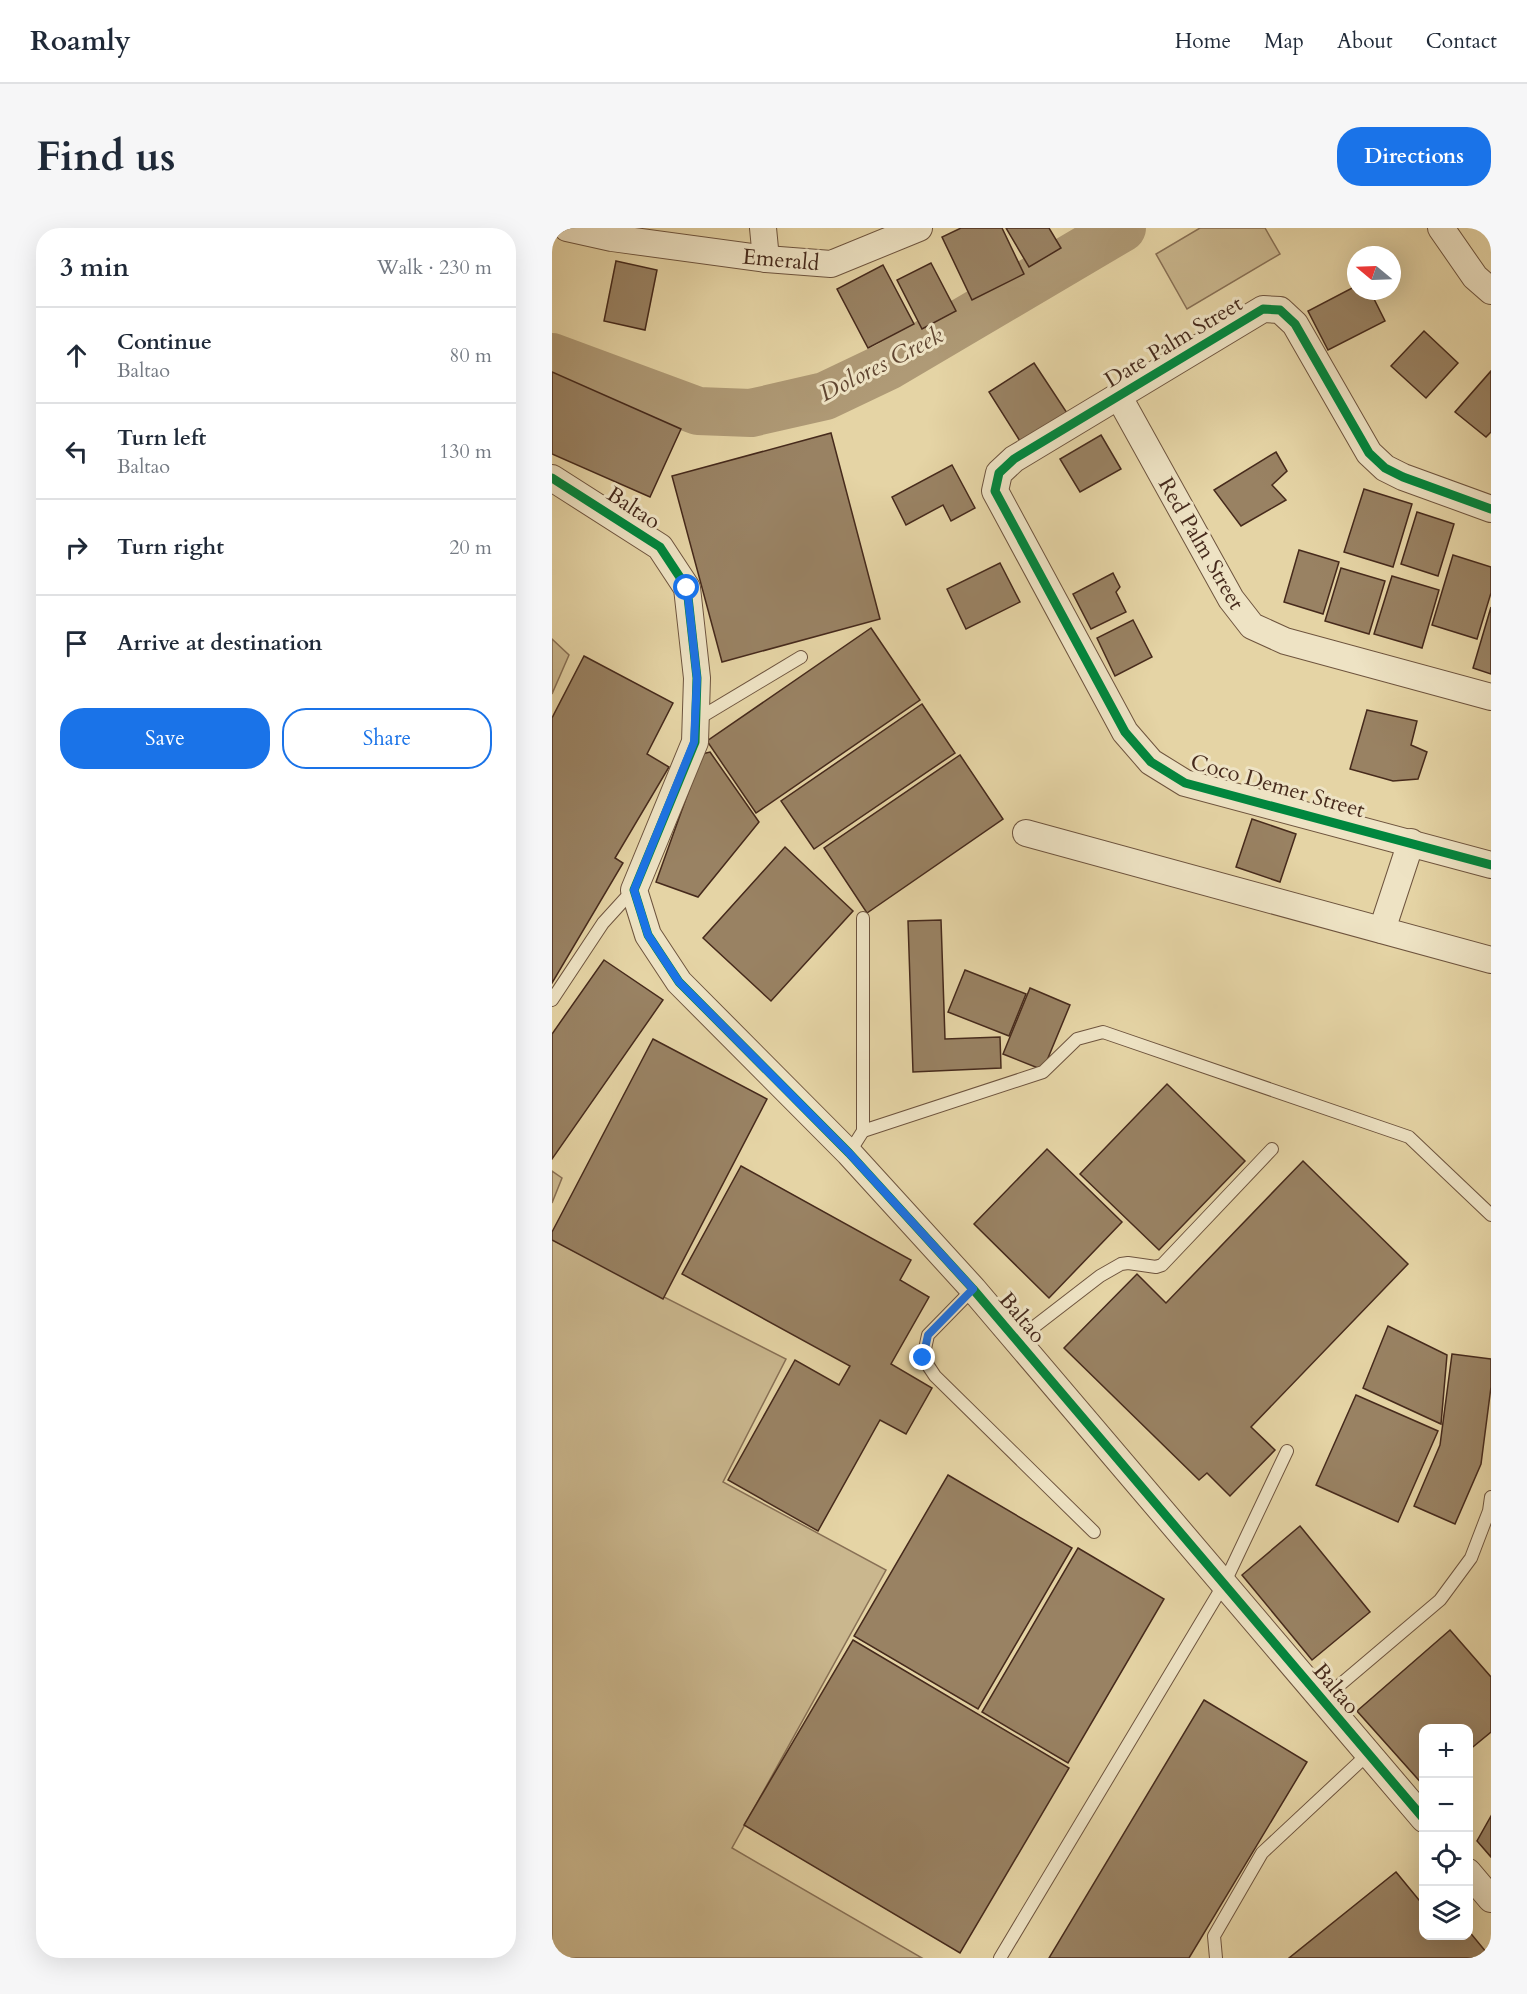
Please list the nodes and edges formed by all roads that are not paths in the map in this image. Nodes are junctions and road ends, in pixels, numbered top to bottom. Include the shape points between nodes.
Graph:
1 (567, 228) edge
2 (763, 228) edge
3 (919, 228) edge
4 (1441, 228) edge
5 (612, 233) edge
6 (766, 259) junction
7 (1490, 288) edge
8 (1119, 398) junction
9 (552, 478) edge
10 (995, 491) joint
11 (1491, 509) edge
12 (801, 657) dead end
13 (1491, 697) edge
14 (695, 720) junction
15 (1026, 833) dead end
16 (1411, 842) junction
17 (1491, 865) edge
18 (634, 890) junction
19 (863, 918) dead end
20 (1382, 930) junction
21 (1491, 960) edge
22 (552, 1000) edge
23 (863, 1131) junction
24 (1272, 1149) dead end
25 (849, 1153) junction
26 (1491, 1215) edge
27 (973, 1289) junction
28 (1017, 1340) junction
29 (1287, 1451) dead end
30 (1491, 1497) edge
31 (1094, 1532) dead end
32 (1224, 1584) junction
33 (1322, 1700) junction
34 (1368, 1754) junction
35 (1419, 1813) edge
36 (1473, 1878) edge
37 (1491, 1899) edge
38 (1000, 1958) edge
39 (1215, 1958) edge

1 - 5 street, Emerald
2 - 6 street
3 - 6 street, Emerald via 831,264
4 - 7 street via 1475,277
5 - 6 street, Emerald
8 - 10 street, Date Palm Street via 1014,459 999,473
8 - 11 street, Date Palm Street via 1263,309 1280,310 1295,324 1369,453 1385,468 1403,477
8 - 13 street, Red Palm Street via 1231,598 1252,626 1285,641
9 - 14 street, Baltao via 660,547 687,588 697,678
10 - 16 street, Coco Demer Street via 1125,732 1151,762 1185,783
12 - 14 lane
14 - 18 street, Baltao via 694,742
15 - 20 street
16 - 17 street, Coco Demer Street
16 - 20 street
18 - 22 lane via 603,923
18 - 25 street, Baltao via 648,935 679,982
19 - 23 lane
20 - 21 street
23 - 25 lane
23 - 26 lane via 1043,1072 1077,1039 1103,1032 1409,1137
24 - 28 lane via 1162,1265 1121,1264
25 - 27 street, Baltao
27 - 28 street, Baltao
27 - 31 lane via 928,1335 923,1358 935,1376
28 - 32 street, Baltao
29 - 32 lane
30 - 33 lane via 1471,1558 1440,1600
32 - 33 street, Baltao
32 - 38 lane
33 - 34 street, Baltao
34 - 35 street, Baltao
34 - 39 lane via 1262,1853 1214,1936
36 - 37 street

